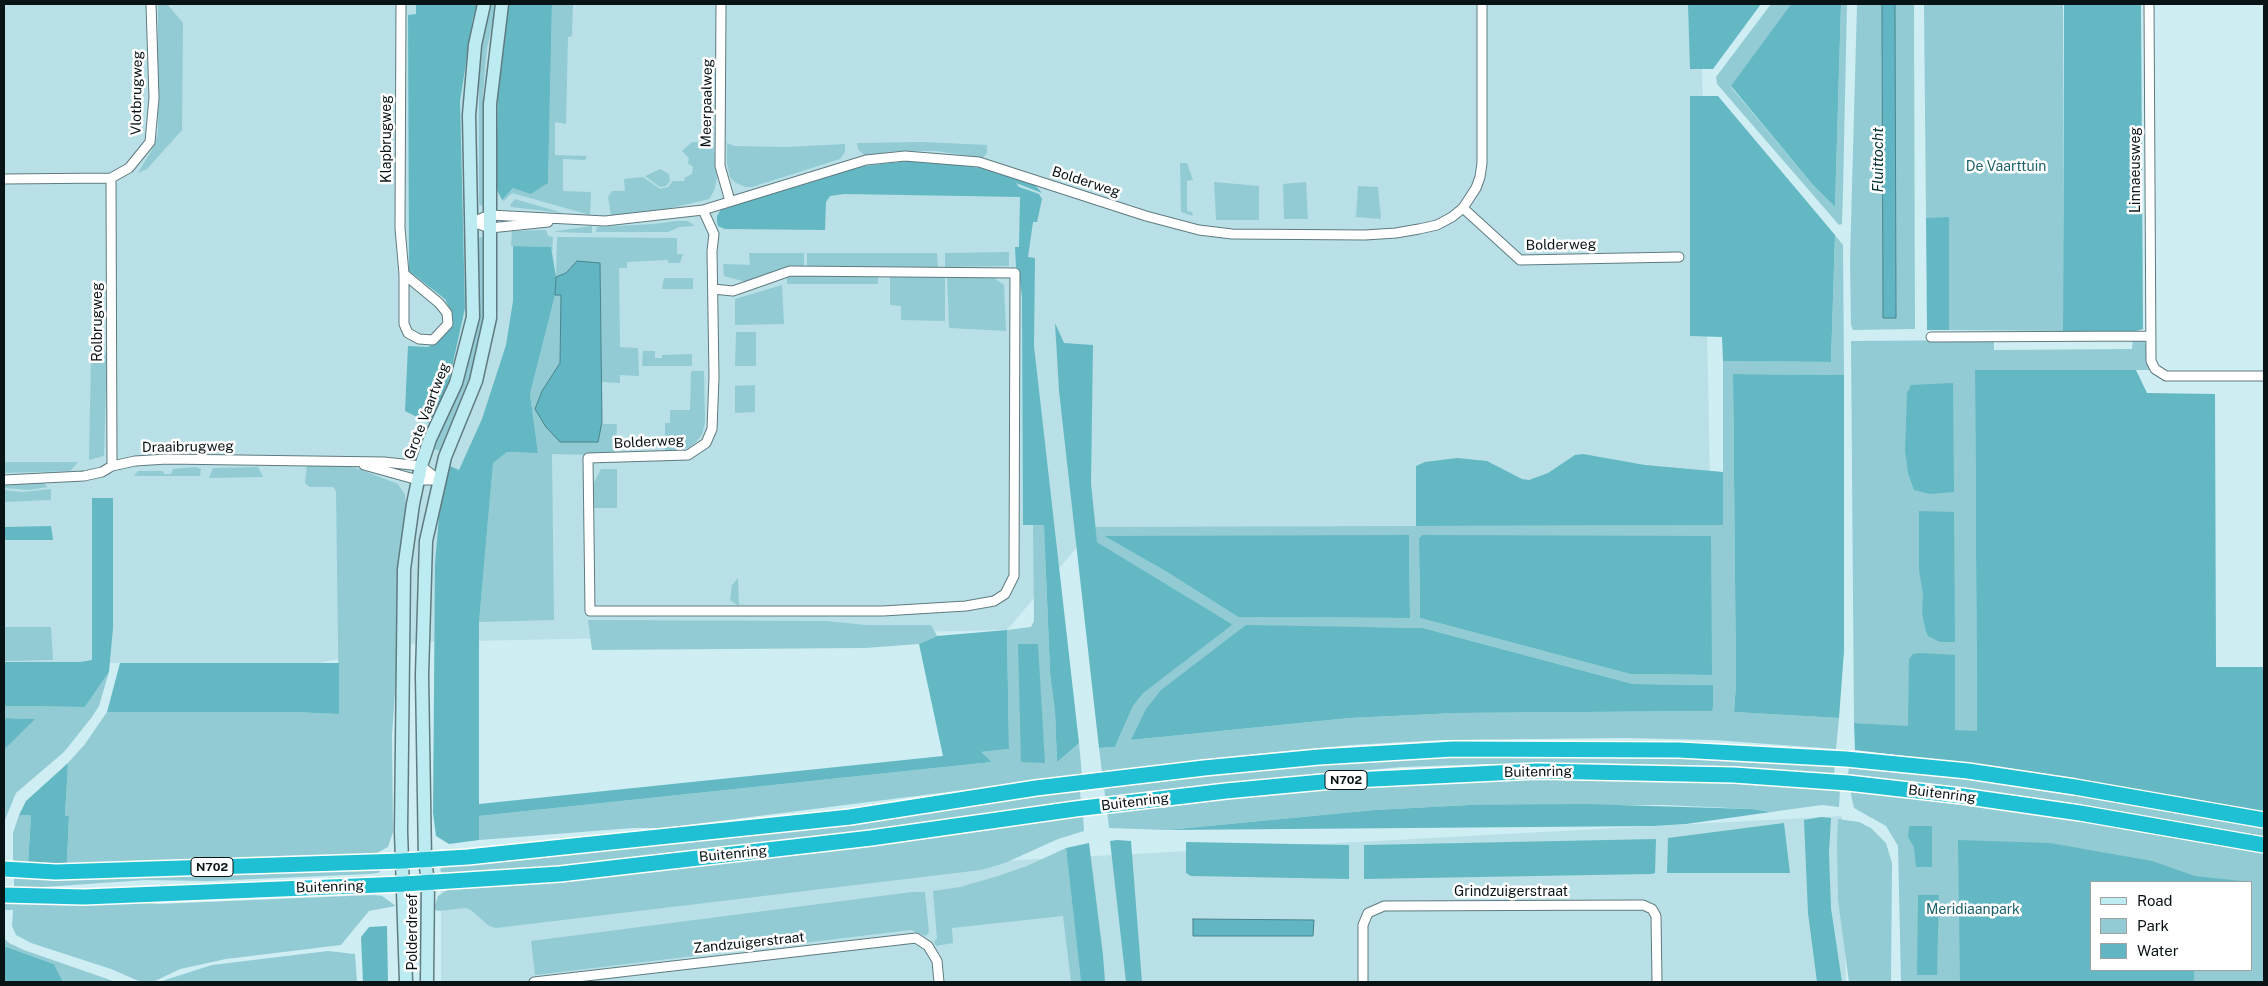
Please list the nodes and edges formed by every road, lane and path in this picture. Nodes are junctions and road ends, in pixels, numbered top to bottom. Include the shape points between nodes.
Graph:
1 (151, 4) edge
2 (401, 4) edge
3 (484, 4) edge
4 (502, 4) edge
5 (722, 4) edge
6 (1482, 4) edge
7 (2149, 4) edge
8 (111, 178) junction
9 (4, 179) edge
10 (730, 201) junction
11 (1463, 208) junction
12 (703, 210) junction
13 (490, 215) junction
14 (561, 220) junction
15 (472, 222) junction
16 (490, 228) junction
17 (1680, 257) dead end
18 (404, 274) junction
19 (713, 289) junction
20 (1931, 336) dead end
21 (2151, 336) junction
22 (2264, 376) edge
23 (346, 460) junction
24 (112, 466) junction
25 (421, 466) junction
26 (4, 480) edge
27 (418, 480) junction
28 (439, 480) junction
29 (2264, 820) edge
30 (2264, 845) edge
31 (425, 860) junction
32 (402, 861) junction
33 (4, 869) edge
34 (428, 882) junction
35 (404, 884) junction
36 (4, 895) edge
37 (406, 982) edge
38 (428, 982) edge
39 (534, 982) edge
40 (939, 982) edge
41 (1363, 982) edge
42 (1656, 982) edge

1 - 8 street, Vlotbrugweg via 154,98 150,142 129,168
2 - 18 street, Klapbrugweg via 400,228
3 - 15 main road, Grote Vaartweg via 475,45 470,95
4 - 13 main road via 490,104
5 - 10 street, Meerpaalweg via 720,166
6 - 11 street, Bolderweg via 1482,164 1476,188
7 - 21 street, Linnaeusweg
8 - 9 street
8 - 24 street, Rolbrugweg
10 - 11 street, Bolderweg via 866,160 905,156 979,162 1146,216 1200,230 1232,234 1396,233 1438,225
10 - 12 street, Bolderweg
11 - 17 street, Bolderweg via 1520,260
12 - 14 street, Bolderweg via 605,221
12 - 19 street, Bolderweg via 714,234
13 - 14 street, Bolderweg
13 - 15 street, Bolderweg
13 - 16 main road
14 - 16 street, Bolderweg
15 - 16 street, Bolderweg
15 - 25 main road, Grote Vaartweg via 473,317 456,384
16 - 28 main road via 490,318 476,381 445,456
18 - 18 street, Klapbrugweg via 447,313 448,324 433,340 419,339 408,333 404,324
19 - 19 street, Bolderweg via 712,422 706,443 688,455 588,458 590,611 883,611 966,606 1005,594 1014,576 1015,273 790,271 733,291
20 - 21 street
21 - 22 street, Linnaeusweg via 2151,361 2155,369 2166,376
23 - 24 street, Draaibrugweg via 167,459
23 - 25 street, Draaibrugweg
23 - 27 street, Draaibrugweg
24 - 26 street, Draaibrugweg via 84,476
25 - 27 main road, Grote Vaartweg
25 - 28 street
27 - 28 street, Draaibrugweg
27 - 32 main road, Grote Vaartweg via 404,569
28 - 31 main road via 428,532 425,579 422,675
29 - 31 highway, Buitenring / N702 via 1978,773 1846,759 1678,750 1453,749 1214,767 1036,788 850,817
30 - 34 highway, Buitenring / N702 via 2080,813 1848,783 1734,775 1537,771 1333,780 570,872
31 - 32 highway, Buitenring / N702
31 - 34 main road, Polderdreef
32 - 33 highway, Buitenring / N702 via 56,872
32 - 35 main road, Grote Vaartweg
34 - 35 highway, Buitenring / N702
34 - 38 main road, Polderdreef
35 - 36 highway, Buitenring / N702 via 84,897
35 - 37 main road, Polderdreef
39 - 40 street, Zandzuigerstraat via 916,938 928,946 937,961
41 - 42 street, Grindzuigerstraat via 1363,925 1368,913 1384,906 1643,905 1652,909 1656,916

